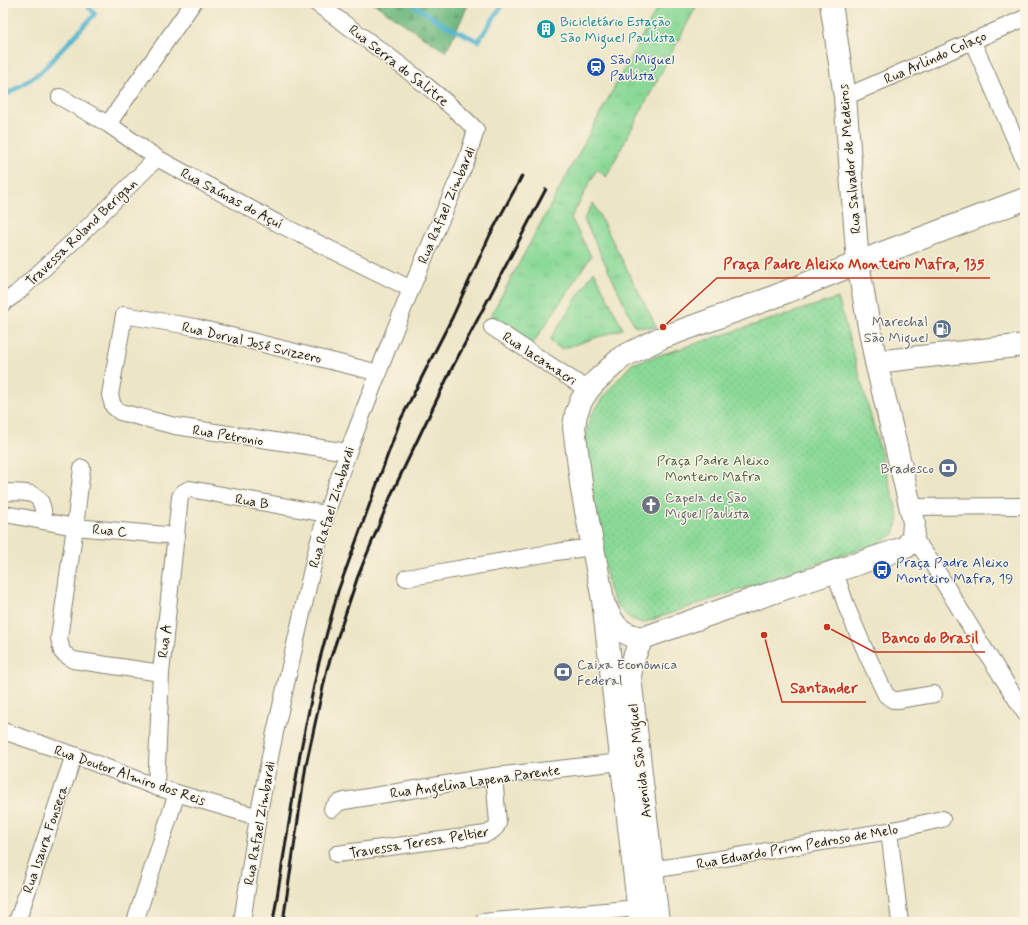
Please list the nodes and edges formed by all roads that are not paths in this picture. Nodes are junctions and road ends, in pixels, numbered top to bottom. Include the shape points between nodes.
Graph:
1 (193, 3) edge
2 (316, 3) edge
3 (831, 3) edge
4 (1025, 18) edge
5 (972, 40) junction
6 (60, 98) dead end
7 (845, 98) junction
8 (462, 115) joint
9 (108, 124) junction
10 (157, 158) junction
11 (1025, 162) edge
12 (1025, 199) edge
13 (858, 263) junction
14 (411, 289) junction
15 (3, 303) edge
16 (492, 327) dead end
17 (1025, 345) edge
18 (876, 362) junction
19 (379, 373) junction
20 (588, 390) junction
21 (112, 406) joint
22 (348, 452) junction
23 (82, 468) dead end
24 (3, 494) edge
25 (180, 497) joint
26 (1025, 506) edge
27 (911, 507) junction
28 (3, 513) edge
29 (326, 514) junction
30 (44, 521) junction
31 (75, 527) junction
32 (177, 536) junction
33 (913, 537) junction
34 (592, 547) junction
35 (835, 572) junction
36 (406, 578) dead end
37 (603, 600) junction
38 (643, 638) junction
39 (161, 673) junction
40 (934, 694) dead end
41 (1025, 713) edge
42 (3, 731) edge
43 (74, 755) junction
44 (621, 762) junction
45 (494, 776) junction
46 (156, 787) junction
47 (177, 793) junction
48 (332, 809) dead end
49 (258, 817) junction
50 (942, 819) dead end
51 (889, 831) junction
52 (337, 854) dead end
53 (652, 870) junction
54 (639, 915) edge
55 (17, 922) edge
56 (135, 922) edge
57 (242, 922) edge
58 (483, 922) edge
59 (658, 922) edge
60 (900, 922) edge

1 - 9 street
2 - 8 street, Rua Serra do Salitre via 377,47
3 - 7 main road, Rua Salvador de Medeiros
4 - 5 street, Rua Arlindo Colaço
5 - 7 street, Rua Arlindo Colaço
5 - 11 street
6 - 9 street, Rua Saúnas do Açuí
7 - 13 main road, Rua Salvador de Medeiros
8 - 14 street, Rua Rafael Zimbardi via 476,130 467,159
9 - 10 street, Rua Saúnas do Açuí
10 - 14 street, Rua Saúnas do Açuí via 277,223
10 - 15 street, Travessa Roland Berigan via 68,246
12 - 13 main road, Avenida São Miguel
13 - 18 main road, Rua Salvador de Medeiros
13 - 20 main road, Avenida São Miguel via 661,338 622,357
14 - 19 street, Rua Rafael Zimbardi
16 - 20 street, Rua Iacamacri
17 - 18 main road
18 - 27 main road
19 - 21 street, Rua Dorval José Svizzero via 195,327 124,315 110,395
19 - 22 street, Rua Rafael Zimbardi
20 - 34 main road, Avenida São Miguel via 576,414 574,427
21 - 22 street, Rua Petronio via 120,412 175,426
22 - 29 street, Rua Rafael Zimbardi
23 - 31 street
24 - 30 street via 32,493 39,497
25 - 29 street, Rua B via 185,490 190,489
25 - 32 street, Rua A
26 - 27 street
27 - 33 main road
28 - 30 street, Rua C
29 - 49 street, Rua Rafael Zimbardi
30 - 31 street, Rua C
31 - 32 street, Rua C
31 - 39 street via 58,638 62,652 73,660
32 - 39 street, Rua A
33 - 35 main road via 906,546
33 - 41 street via 932,563
34 - 36 street
34 - 37 main road, Avenida São Miguel
35 - 38 main road
35 - 40 street via 847,608 886,695 898,700
37 - 38 main road, Avenida São Miguel via 616,627 624,633
37 - 44 main road, Avenida São Miguel
38 - 53 main road, Avenida São Miguel via 633,657 630,677
39 - 46 street, Rua A
42 - 43 street, Rua Doutor Almiro dos Reis
43 - 46 street, Rua Doutor Almiro dos Reis
43 - 55 street, Rua Isaura Fonseca
44 - 45 street, Rua Angelina Lapena Parente
44 - 54 main road, Avenida São Miguel
45 - 48 street, Rua Angelina Lapena Parente via 344,801
45 - 52 street, Travessa Teresa Peltier via 498,823 486,834
46 - 47 street, Rua Doutor Almiro dos Reis
47 - 49 street, Rua Doutor Almiro dos Reis
47 - 56 street
49 - 57 street, Rua Rafael Zimbardi
50 - 51 street, Rua Eduardo Prim Pedroso de Melo
51 - 53 street, Rua Eduardo Prim Pedroso de Melo
51 - 60 street
53 - 59 main road, Avenida São Miguel
54 - 58 street

